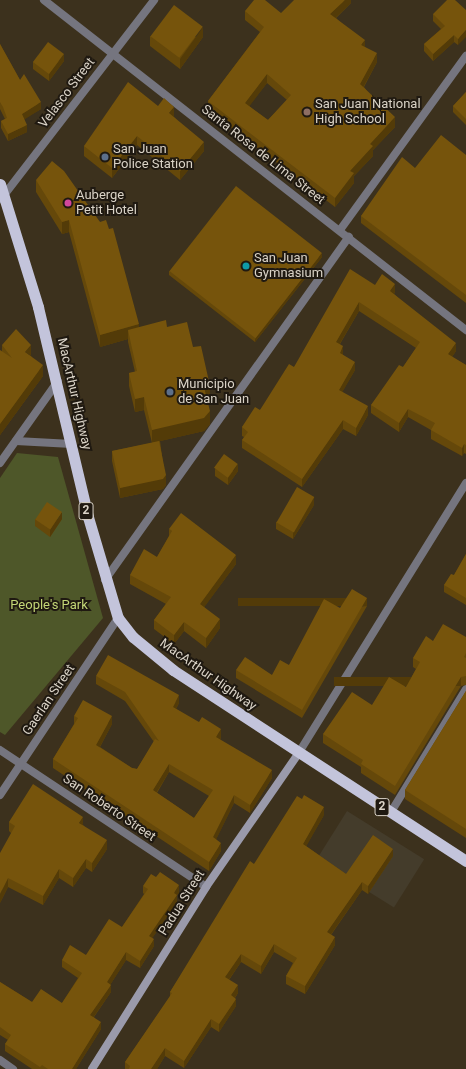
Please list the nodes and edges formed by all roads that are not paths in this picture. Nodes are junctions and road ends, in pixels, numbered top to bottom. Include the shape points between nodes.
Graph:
1 (44, 0) edge
2 (154, 0) edge
3 (112, 54) junction
4 (466, 56) edge
5 (0, 184) edge
6 (2, 198) edge
7 (340, 230) junction
8 (349, 237) junction
9 (466, 330) edge
10 (58, 380) junction
11 (16, 441) junction
12 (72, 444) junction
13 (0, 463) edge
14 (466, 482) edge
15 (105, 580) junction
16 (118, 618) junction
17 (466, 688) edge
18 (463, 701) edge
19 (0, 750) edge
20 (298, 754) junction
21 (20, 764) junction
22 (0, 795) edge
23 (391, 812) junction
24 (466, 861) edge
25 (206, 887) junction
26 (0, 1060) edge
27 (13, 1069) edge
28 (92, 1069) edge

1 - 3 street, Santa Rosa de Lima Street
2 - 3 street, Velasco Street
3 - 6 street, Velasco Street
3 - 7 street, Santa Rosa de Lima Street
4 - 7 street
5 - 6 highway, MacArthur Highway / 2
6 - 10 highway, MacArthur Highway / 2
7 - 8 street, Santa Rosa de Lima Street
8 - 9 street, Santa Rosa de Lima Street
8 - 15 street
10 - 11 street
10 - 12 highway, MacArthur Highway / 2
11 - 12 street
11 - 13 street
12 - 15 highway, MacArthur Highway / 2
14 - 20 street
15 - 16 highway, MacArthur Highway / 2
16 - 20 highway, MacArthur Highway / 2 via 133,637 173,670
16 - 21 street, Gaerlan Street
17 - 18 street
18 - 23 street
19 - 21 street, San Roberto Street
20 - 23 highway, MacArthur Highway / 2
20 - 25 main road, Padua Street
21 - 22 street, Gaerlan Street
21 - 25 street, San Roberto Street
23 - 24 highway, MacArthur Highway / 2
25 - 28 main road, Padua Street
26 - 27 street

